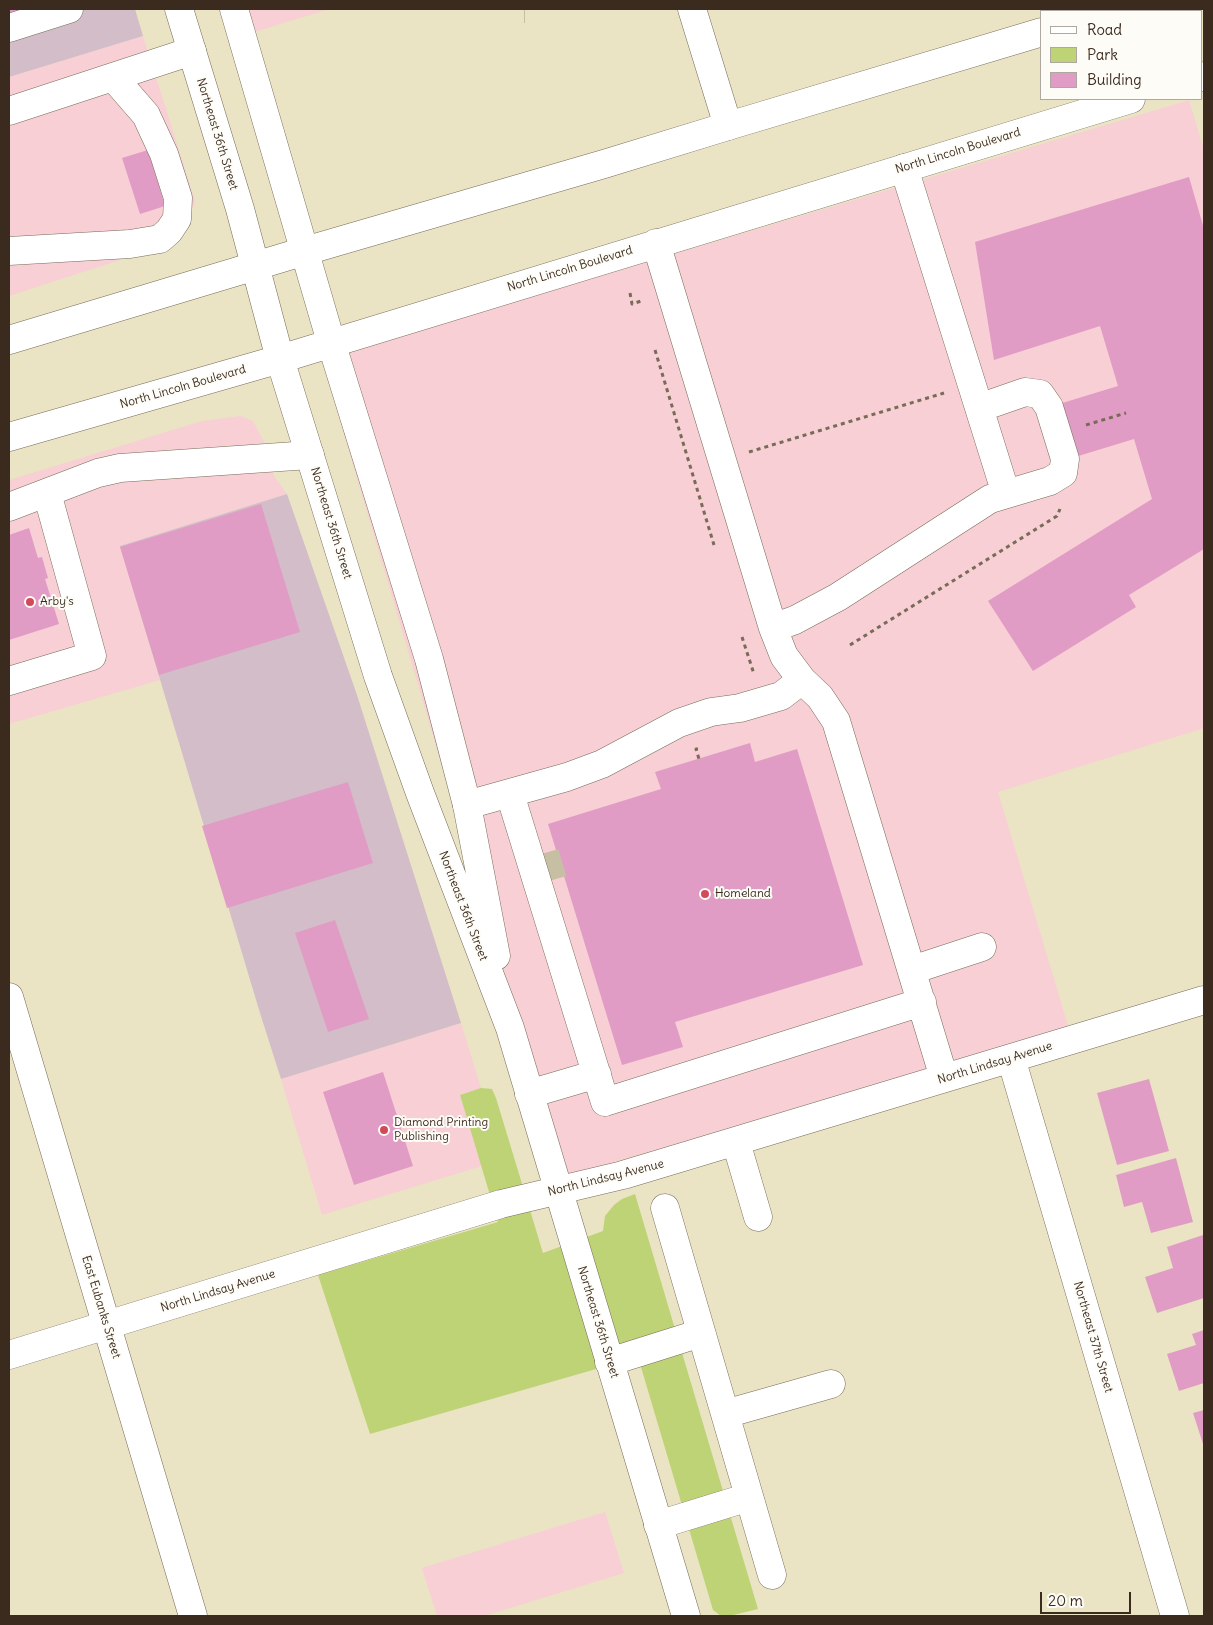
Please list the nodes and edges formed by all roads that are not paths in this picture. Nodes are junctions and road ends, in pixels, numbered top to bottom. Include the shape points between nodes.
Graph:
1 (69, 9) edge
2 (179, 9) edge
3 (234, 9) edge
4 (692, 9) edge
5 (9, 28) edge
6 (1040, 33) edge
7 (192, 51) junction
8 (113, 77) junction
9 (1128, 100) edge
10 (9, 110) edge
11 (728, 126) junction
12 (904, 168) junction
13 (656, 243) junction
14 (9, 251) edge
15 (305, 251) junction
16 (256, 266) junction
17 (9, 340) edge
18 (331, 342) junction
19 (280, 359) junction
20 (975, 396) junction
21 (9, 437) edge
22 (310, 455) junction
23 (47, 493) junction
24 (1006, 494) junction
25 (9, 507) edge
26 (773, 628) junction
27 (802, 680) junction
28 (9, 681) edge
29 (510, 794) junction
30 (467, 805) junction
31 (518, 822) junction
32 (545, 853) tunnel mouth
33 (556, 891) tunnel mouth
34 (553, 934) junction
35 (982, 947) dead end
36 (912, 970) junction
37 (9, 997) edge
38 (1204, 1000) edge
39 (922, 1002) junction
40 (510, 1028) junction
41 (1011, 1058) junction
42 (597, 1074) junction
43 (944, 1078) junction
44 (529, 1094) junction
45 (736, 1142) junction
46 (558, 1190) junction
47 (665, 1208) dead end
48 (758, 1217) dead end
49 (106, 1326) junction
50 (701, 1334) junction
51 (9, 1355) edge
52 (609, 1362) junction
53 (831, 1384) dead end
54 (725, 1414) junction
55 (749, 1497) junction
56 (658, 1525) junction
57 (772, 1575) dead end
58 (192, 1616) edge
59 (686, 1616) edge
60 (1175, 1616) edge

1 - 5 main road
2 - 7 main road, Northeast 36th Street
3 - 15 main road, Northeast 36th Street
4 - 11 main road
6 - 11 main road
7 - 8 main road
7 - 16 main road, Northeast 36th Street
8 - 10 main road
8 - 14 main road via 146,115 164,154 178,198 177,218 160,239 130,244
9 - 12 main road, North Lincoln Boulevard
11 - 15 main road
12 - 13 main road, North Lincoln Boulevard
12 - 20 main road
13 - 18 main road, North Lincoln Boulevard
13 - 26 main road
15 - 16 main road
15 - 18 main road, Northeast 36th Street
16 - 17 main road
16 - 19 main road, Northeast 36th Street
18 - 19 main road, North Lincoln Boulevard
18 - 30 main road, Northeast 36th Street via 429,659
19 - 21 main road, North Lincoln Boulevard
19 - 22 main road, Northeast 36th Street
20 - 24 main road
20 - 24 main road via 1040,394 1049,407 1065,459 1063,473 1050,481
22 - 23 main road via 120,468
22 - 40 main road, Northeast 36th Street via 378,676
23 - 25 main road
23 - 28 main road via 92,656
24 - 26 main road via 990,500 838,597
26 - 27 main road via 784,656
27 - 29 main road via 781,696 678,723 602,764
27 - 36 main road via 820,697 836,721
29 - 30 main road
29 - 31 main road
30 - 40 main road, Northeast 36th Street
31 - 32 main road
31 - 34 main road
33 - 34 main road
34 - 42 main road
35 - 36 main road
36 - 39 main road
37 - 49 main road, East Eubanks Street
38 - 41 main road, North Lindsay Avenue
39 - 42 main road via 605,1102
39 - 43 main road
40 - 44 main road, Northeast 36th Street
41 - 43 main road, North Lindsay Avenue
41 - 60 main road, Northeast 37th Street
42 - 44 main road
43 - 45 main road, North Lindsay Avenue
44 - 46 main road, Northeast 36th Street
45 - 46 main road, North Lindsay Avenue
45 - 48 main road
46 - 49 main road, North Lindsay Avenue via 501,1204
46 - 52 main road, Northeast 36th Street
47 - 50 main road
49 - 51 main road, North Lindsay Avenue
49 - 58 main road, East Eubanks Street
50 - 52 main road
50 - 54 main road
52 - 56 main road, Northeast 36th Street
53 - 54 main road
54 - 55 main road
55 - 56 main road
55 - 57 main road
56 - 59 main road, Northeast 36th Street

